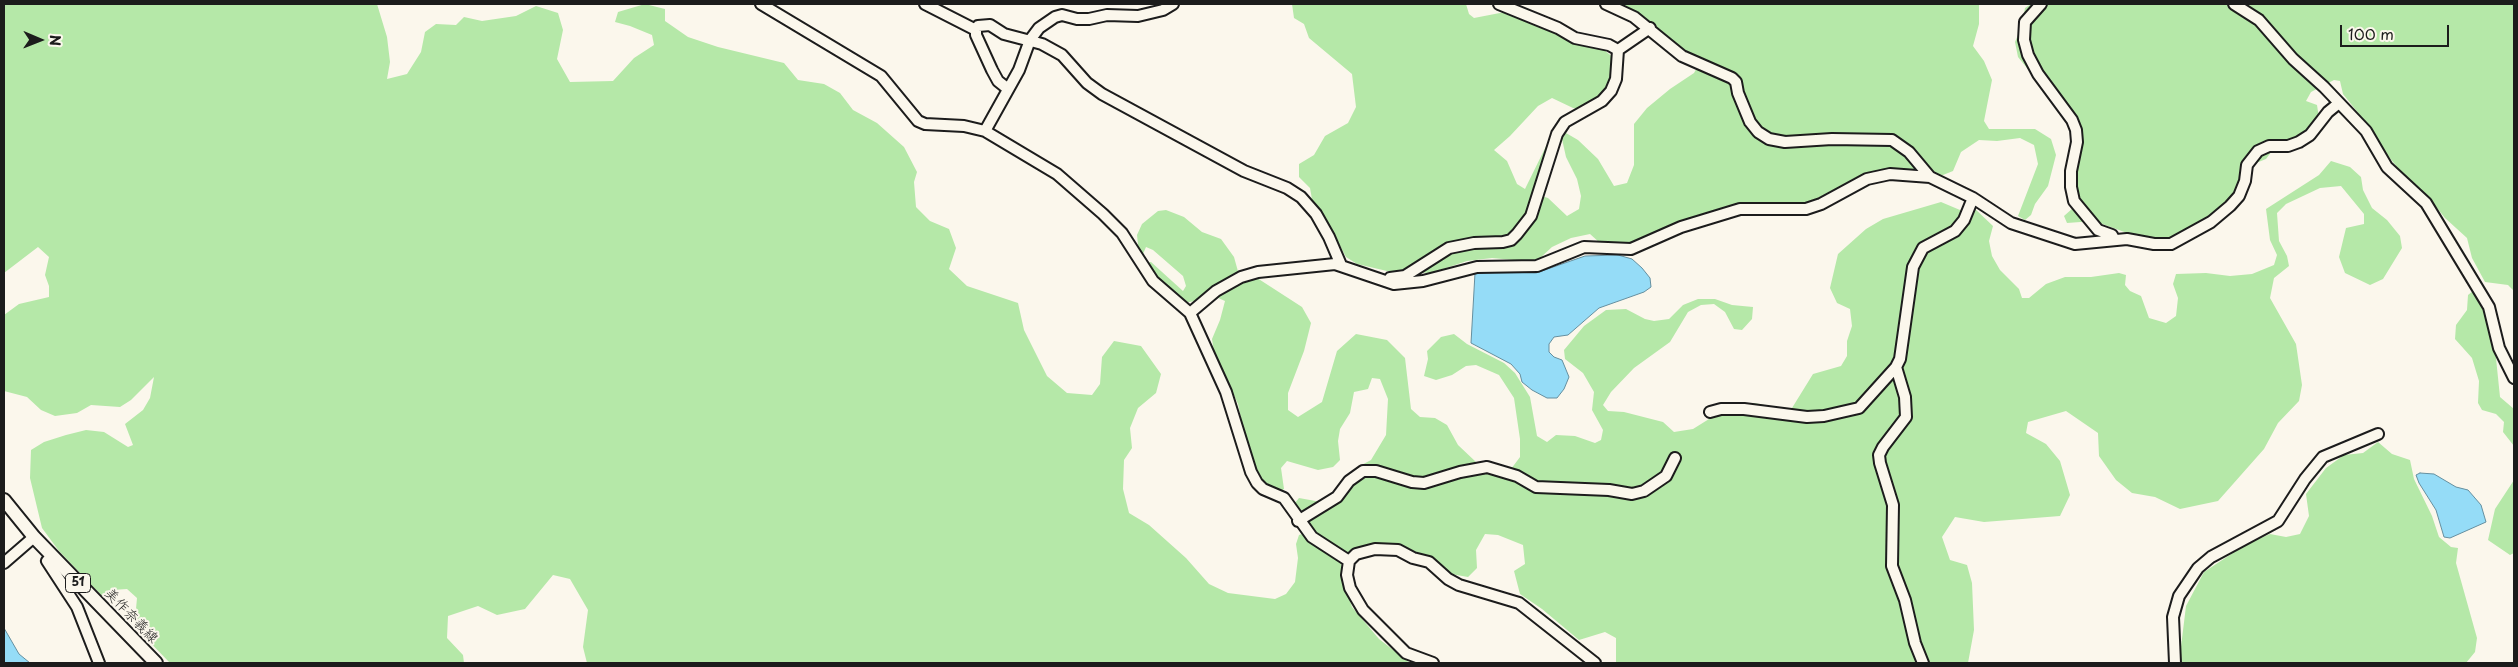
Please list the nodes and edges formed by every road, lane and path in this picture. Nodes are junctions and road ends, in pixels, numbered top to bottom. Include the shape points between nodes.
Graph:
1 (761, 4) edge
2 (925, 4) edge
3 (1173, 4) edge
4 (1499, 4) edge
5 (1606, 4) edge
6 (2041, 4) edge
7 (2234, 4) edge
8 (1650, 28) junction
9 (976, 30) junction
10 (1030, 40) junction
11 (1618, 50) junction
12 (1008, 89) junction
13 (2338, 103) junction
14 (985, 131) junction
15 (1930, 177) junction
16 (1973, 198) junction
17 (2114, 239) junction
18 (1341, 265) junction
19 (1362, 273) junction
20 (1190, 313) junction
21 (1896, 367) junction
22 (2514, 378) edge
23 (1710, 412) dead end
24 (2378, 434) dead end
25 (1675, 458) dead end
26 (4, 500) edge
27 (1298, 521) junction
28 (34, 537) junction
29 (52, 556) junction
30 (1349, 561) junction
31 (4, 563) edge
32 (99, 663) edge
33 (156, 663) edge
34 (1433, 663) edge
35 (1595, 663) edge
36 (1924, 663) edge
37 (2175, 663) edge

1 - 14 street via 881,76 918,121
2 - 9 street
3 - 10 street via 1138,16 1106,15 1089,19 1062,14 1039,28
4 - 11 street via 1575,38
5 - 8 street
6 - 17 street via 2025,22 2024,40 2028,55 2076,130 2077,142 2070,171 2074,201 2098,230 2112,235
7 - 13 street via 2259,20
8 - 11 street
8 - 15 street via 1682,56 1736,82 1750,122 1769,138 1785,142 1892,140 1909,152
9 - 10 street via 978,26 990,25 1004,34
9 - 12 street via 992,70
10 - 12 street
10 - 18 street via 1062,55 1102,94 1244,171 1301,197 1330,237
11 - 19 street via 1616,79 1611,92 1602,102 1565,122 1557,134 1531,216 1511,240 1449,248 1405,276 1392,278
12 - 14 street
13 - 17 street via 2310,136 2288,146 2269,146 2258,151 2247,165 2239,196 2210,222 2188,236 2171,244
13 - 22 street via 2366,131 2386,167 2434,213 2489,307 2499,348
14 - 20 street via 1057,174 1078,191 1122,233 1153,281
15 - 16 street
15 - 19 street via 1890,174 1866,179 1821,204 1806,208 1740,209 1681,227 1631,250 1584,247 1537,266 1477,267 1410,283 1387,282
16 - 17 street via 2011,223 2075,244
16 - 21 street via 1964,220 1955,231 1923,248 1913,267 1902,349
18 - 19 street
18 - 20 street via 1312,265 1241,277 1216,291
20 - 27 street via 1226,392 1251,472 1263,489 1284,498
21 - 23 street via 1859,408 1846,412 1808,417 1744,409
21 - 36 street via 1905,398 1906,417 1879,455 1892,505 1892,566
24 - 37 street via 2323,457 2278,521 2211,556 2198,568 2178,596 2173,617
25 - 27 street via 1666,476 1644,491 1632,494 1536,487 1517,476 1487,468 1424,483 1376,471 1363,471 1337,497
26 - 28 main road, 美作奈義線 / 51
27 - 30 street via 1312,537
28 - 29 main road, 美作奈義線 / 51
28 - 31 street
29 - 32 street via 47,561 77,607
29 - 33 main road, 美作奈義線 / 51
30 - 34 street via 1346,567 1350,588 1363,610 1406,653
30 - 35 street via 1364,551 1391,549 1429,562 1459,585 1518,602

